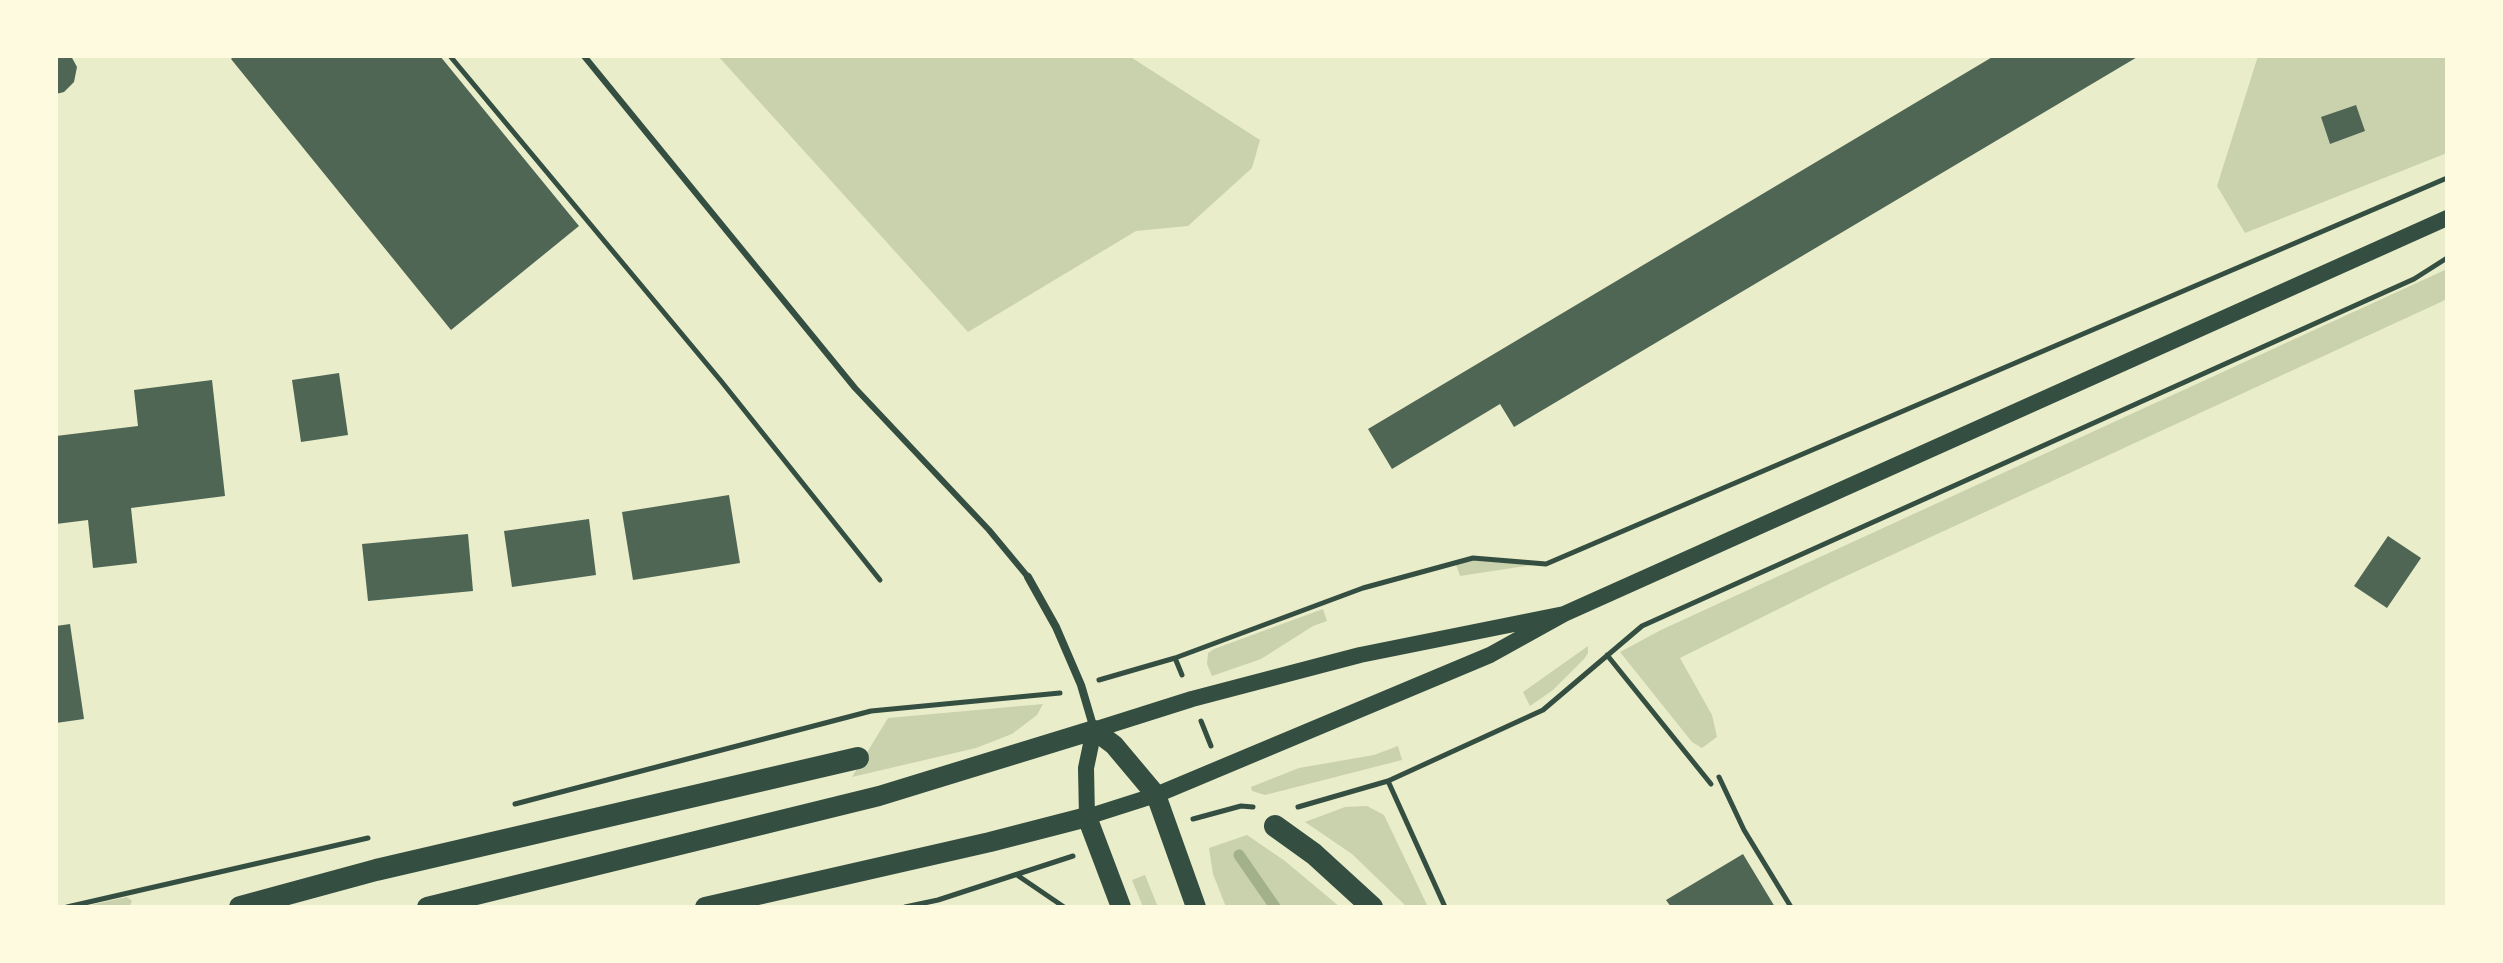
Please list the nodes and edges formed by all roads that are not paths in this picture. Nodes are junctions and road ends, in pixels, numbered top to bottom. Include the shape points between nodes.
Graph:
1 (584, 56) edge
2 (2447, 218) edge
3 (1028, 577) joint
4 (1564, 614) junction
5 (1094, 730) junction
6 (858, 758) dead end
7 (1156, 795) junction
8 (1087, 817) junction
9 (1280, 819) road end
10 (240, 907) edge
11 (427, 907) edge
12 (705, 907) edge
13 (1121, 907) edge
14 (1196, 907) edge
15 (1372, 907) edge

1 - 3 lane via 855,388
2 - 4 main road
3 - 5 street via 1056,627
4 - 5 main road via 1360,655
4 - 7 main road via 1490,655
5 - 7 main road via 1114,745
5 - 8 main road via 1086,768
5 - 11 main road via 879,796
6 - 10 highway via 376,870
7 - 8 main road
7 - 14 main road
8 - 12 main road
8 - 13 main road
9 - 15 highway

